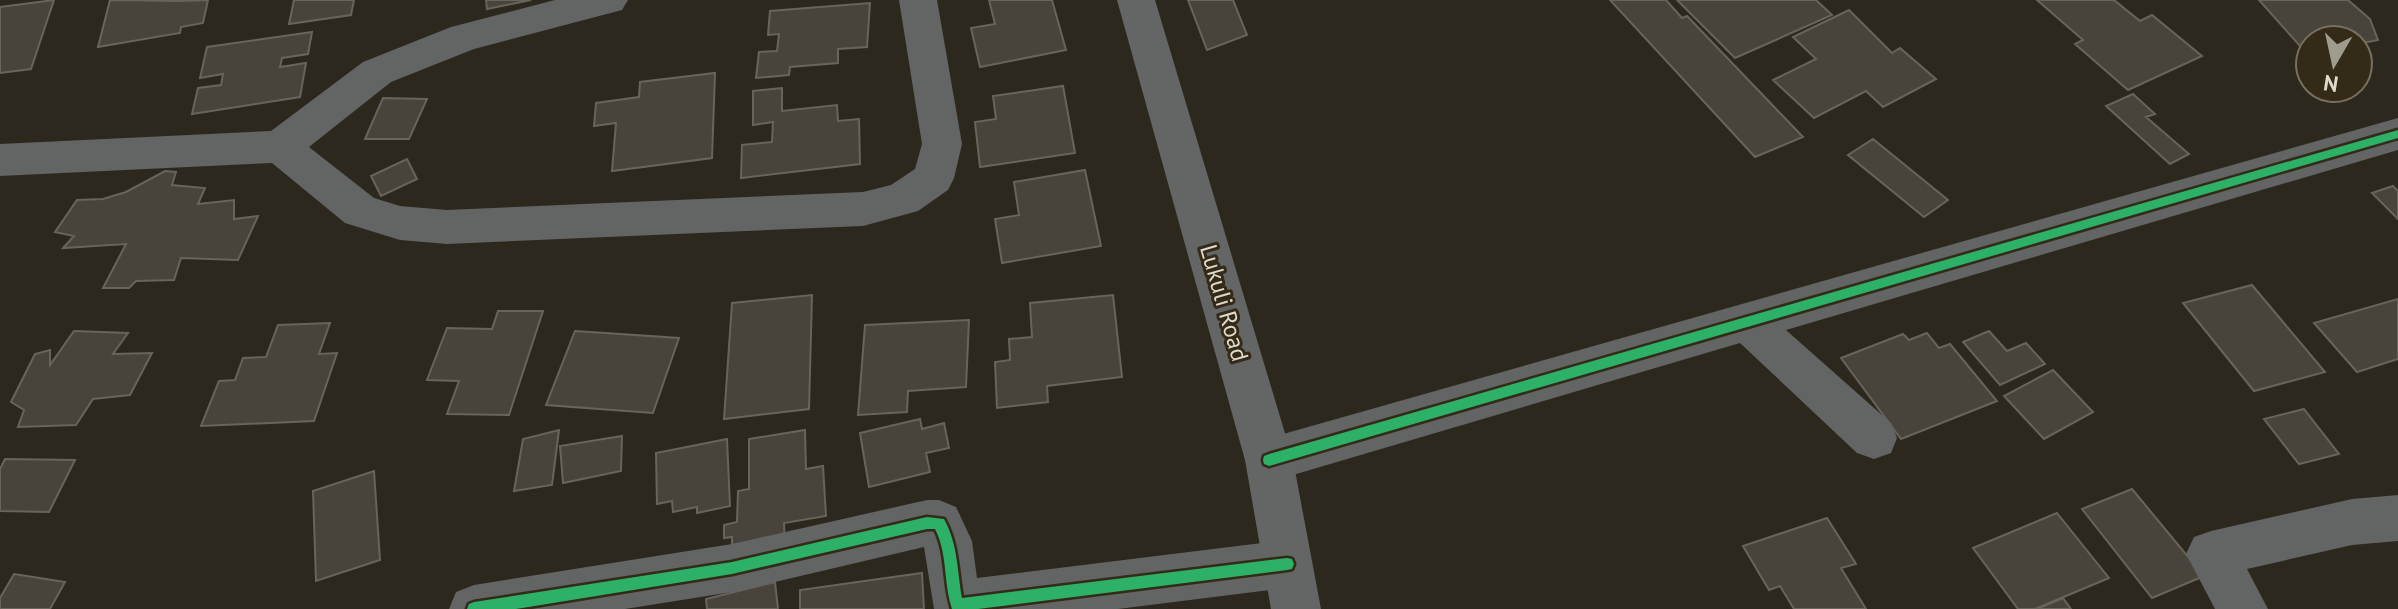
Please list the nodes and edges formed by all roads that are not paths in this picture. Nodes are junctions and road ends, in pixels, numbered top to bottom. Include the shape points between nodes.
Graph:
1 (609, 0) edge
2 (918, 0) edge
3 (1136, 0) edge
4 (2398, 134) edge
5 (280, 147) junction
6 (0, 160) edge
7 (1747, 322) junction
8 (1874, 438) dead end
9 (1269, 460) junction
10 (2398, 518) edge
11 (1292, 586) edge
12 (958, 607) edge
13 (474, 609) edge
14 (2243, 609) edge

1 - 5 street via 465,37 377,72
2 - 5 street via 942,144 933,178 903,199 863,209 447,227 400,223 360,211
3 - 9 street, Lukuli Road
4 - 7 street
5 - 6 street
7 - 8 street
7 - 9 street
9 - 11 street, Lukuli Road
10 - 14 street via 2352,522 2211,554
11 - 12 street
12 - 13 street via 945,532 939,523 927,523 732,568

